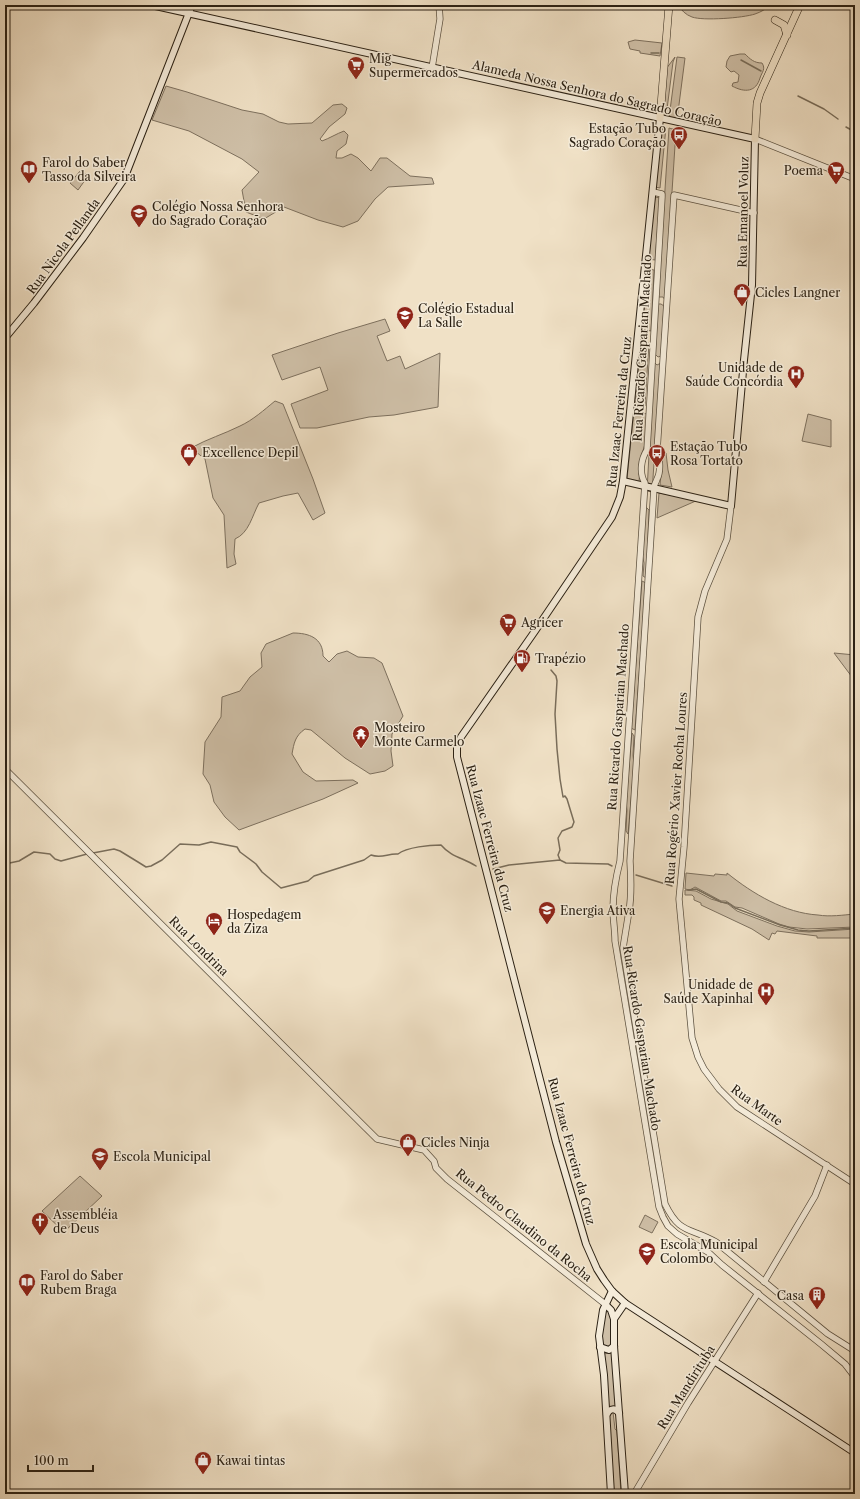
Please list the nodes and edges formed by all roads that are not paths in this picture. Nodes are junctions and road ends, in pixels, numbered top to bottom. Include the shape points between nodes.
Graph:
1 (151, 5) edge
2 (192, 5) edge
3 (439, 5) edge
4 (800, 5) edge
5 (669, 8) edge
6 (188, 14) junction
7 (775, 20) dead end
8 (787, 35) junction
9 (432, 68) junction
10 (660, 118) junction
11 (755, 139) junction
12 (855, 178) edge
13 (653, 192) junction
14 (754, 213) junction
15 (656, 302) junction
16 (666, 306) junction
17 (5, 338) edge
18 (652, 357) junction
19 (663, 359) junction
20 (623, 481) junction
21 (645, 486) junction
22 (654, 488) junction
23 (644, 504) junction
24 (653, 506) junction
25 (731, 506) junction
26 (705, 591) joint
27 (5, 769) edge
28 (686, 988) joint
29 (377, 1139) joint
30 (827, 1165) junction
31 (855, 1184) edge
32 (764, 1282) junction
33 (612, 1291) junction
34 (758, 1293) junction
35 (625, 1303) junction
36 (605, 1304) junction
37 (614, 1319) junction
38 (614, 1346) junction
39 (600, 1347) junction
40 (855, 1351) edge
41 (715, 1361) junction
42 (855, 1377) edge
43 (619, 1413) junction
44 (607, 1414) junction
45 (855, 1454) edge
46 (611, 1494) edge
47 (625, 1494) edge
48 (634, 1494) edge

1 - 6 main road, Alameda Nossa Senhora do Sagrado Coração
2 - 6 main road, Rua Nicola Pellanda
3 - 9 street via 440,19
4 - 8 main road, Rua Emanoel Voluz
5 - 10 main road, Rua Izaac Ferreira da Cruz
6 - 9 main road, Alameda Nossa Senhora do Sagrado Coração
6 - 17 main road, Rua Nicola Pellanda via 124,179 83,238
7 - 8 main road via 784,25
8 - 11 main road, Rua Emanoel Voluz via 760,93
9 - 10 main road, Alameda Nossa Senhora do Sagrado Coração
10 - 11 main road, Alameda Nossa Senhora do Sagrado Coração
10 - 13 main road, Rua Izaac Ferreira da Cruz
11 - 12 street, Alameda Nossa Senhora do Sagrado Coração
11 - 14 main road, Rua Emanoel Voluz
13 - 15 street, Rua Ricardo Gasparian Machado via 662,194
13 - 20 main road, Rua Izaac Ferreira da Cruz
14 - 16 street, Rua Ricardo Gasparian Machado via 674,196
14 - 25 main road, Rua Emanoel Voluz via 752,285
15 - 16 street via 661,301
15 - 18 street, Rua Ricardo Gasparian Machado
16 - 19 street, Rua Ricardo Gasparian Machado
18 - 19 street via 656,361
18 - 21 street, Rua Ricardo Gasparian Machado via 647,450 643,457 642,476
19 - 22 street, Rua Ricardo Gasparian Machado via 657,451 660,457 658,478
20 - 21 main road
20 - 33 main road, Rua Izaac Ferreira da Cruz via 612,517 457,746 460,770 558,1148 586,1244 596,1269
21 - 22 main road
21 - 23 street, Rua Ricardo Gasparian Machado
22 - 24 street, Rua Ricardo Gasparian Machado
22 - 25 main road
23 - 24 street
23 - 34 street, Rua Ricardo Gasparian Machado via 620,861 614,884 614,941 659,1207 663,1217 677,1234 708,1252
24 - 32 street, Rua Ricardo Gasparian Machado via 630,855 630,911 623,948 665,1204 671,1216 682,1228 705,1235 716,1242
25 - 26 street, Rua Emanoel Voluz via 727,539
26 - 28 street, Rua Rogério Xavier Rocha Loures via 698,617 679,899
27 - 29 street, Rua Londrina
28 - 30 street, Rua Marte via 692,1038 698,1057 719,1089 737,1106
29 - 36 street, Rua Pedro Claudino da Rocha via 424,1150 434,1161 436,1168 447,1178
30 - 31 street, Rua Marte
30 - 32 street via 815,1196
32 - 40 street via 828,1334
33 - 35 main road, Rua Izaac Ferreira da Cruz
33 - 36 main road
34 - 41 street, Rua Mandirituba
34 - 42 street, Rua Ricardo Gasparian Machado via 821,1344
35 - 37 main road
35 - 41 main road, Rua Izaac Ferreira da Cruz
36 - 37 main road via 612,1310
36 - 39 main road via 600,1323
37 - 38 main road
38 - 39 main road via 609,1350
38 - 43 main road
39 - 44 main road
41 - 45 main road, Rua Izaac Ferreira da Cruz
41 - 48 street, Rua Mandirituba
43 - 44 main road via 613,1409
43 - 47 main road
44 - 46 main road

